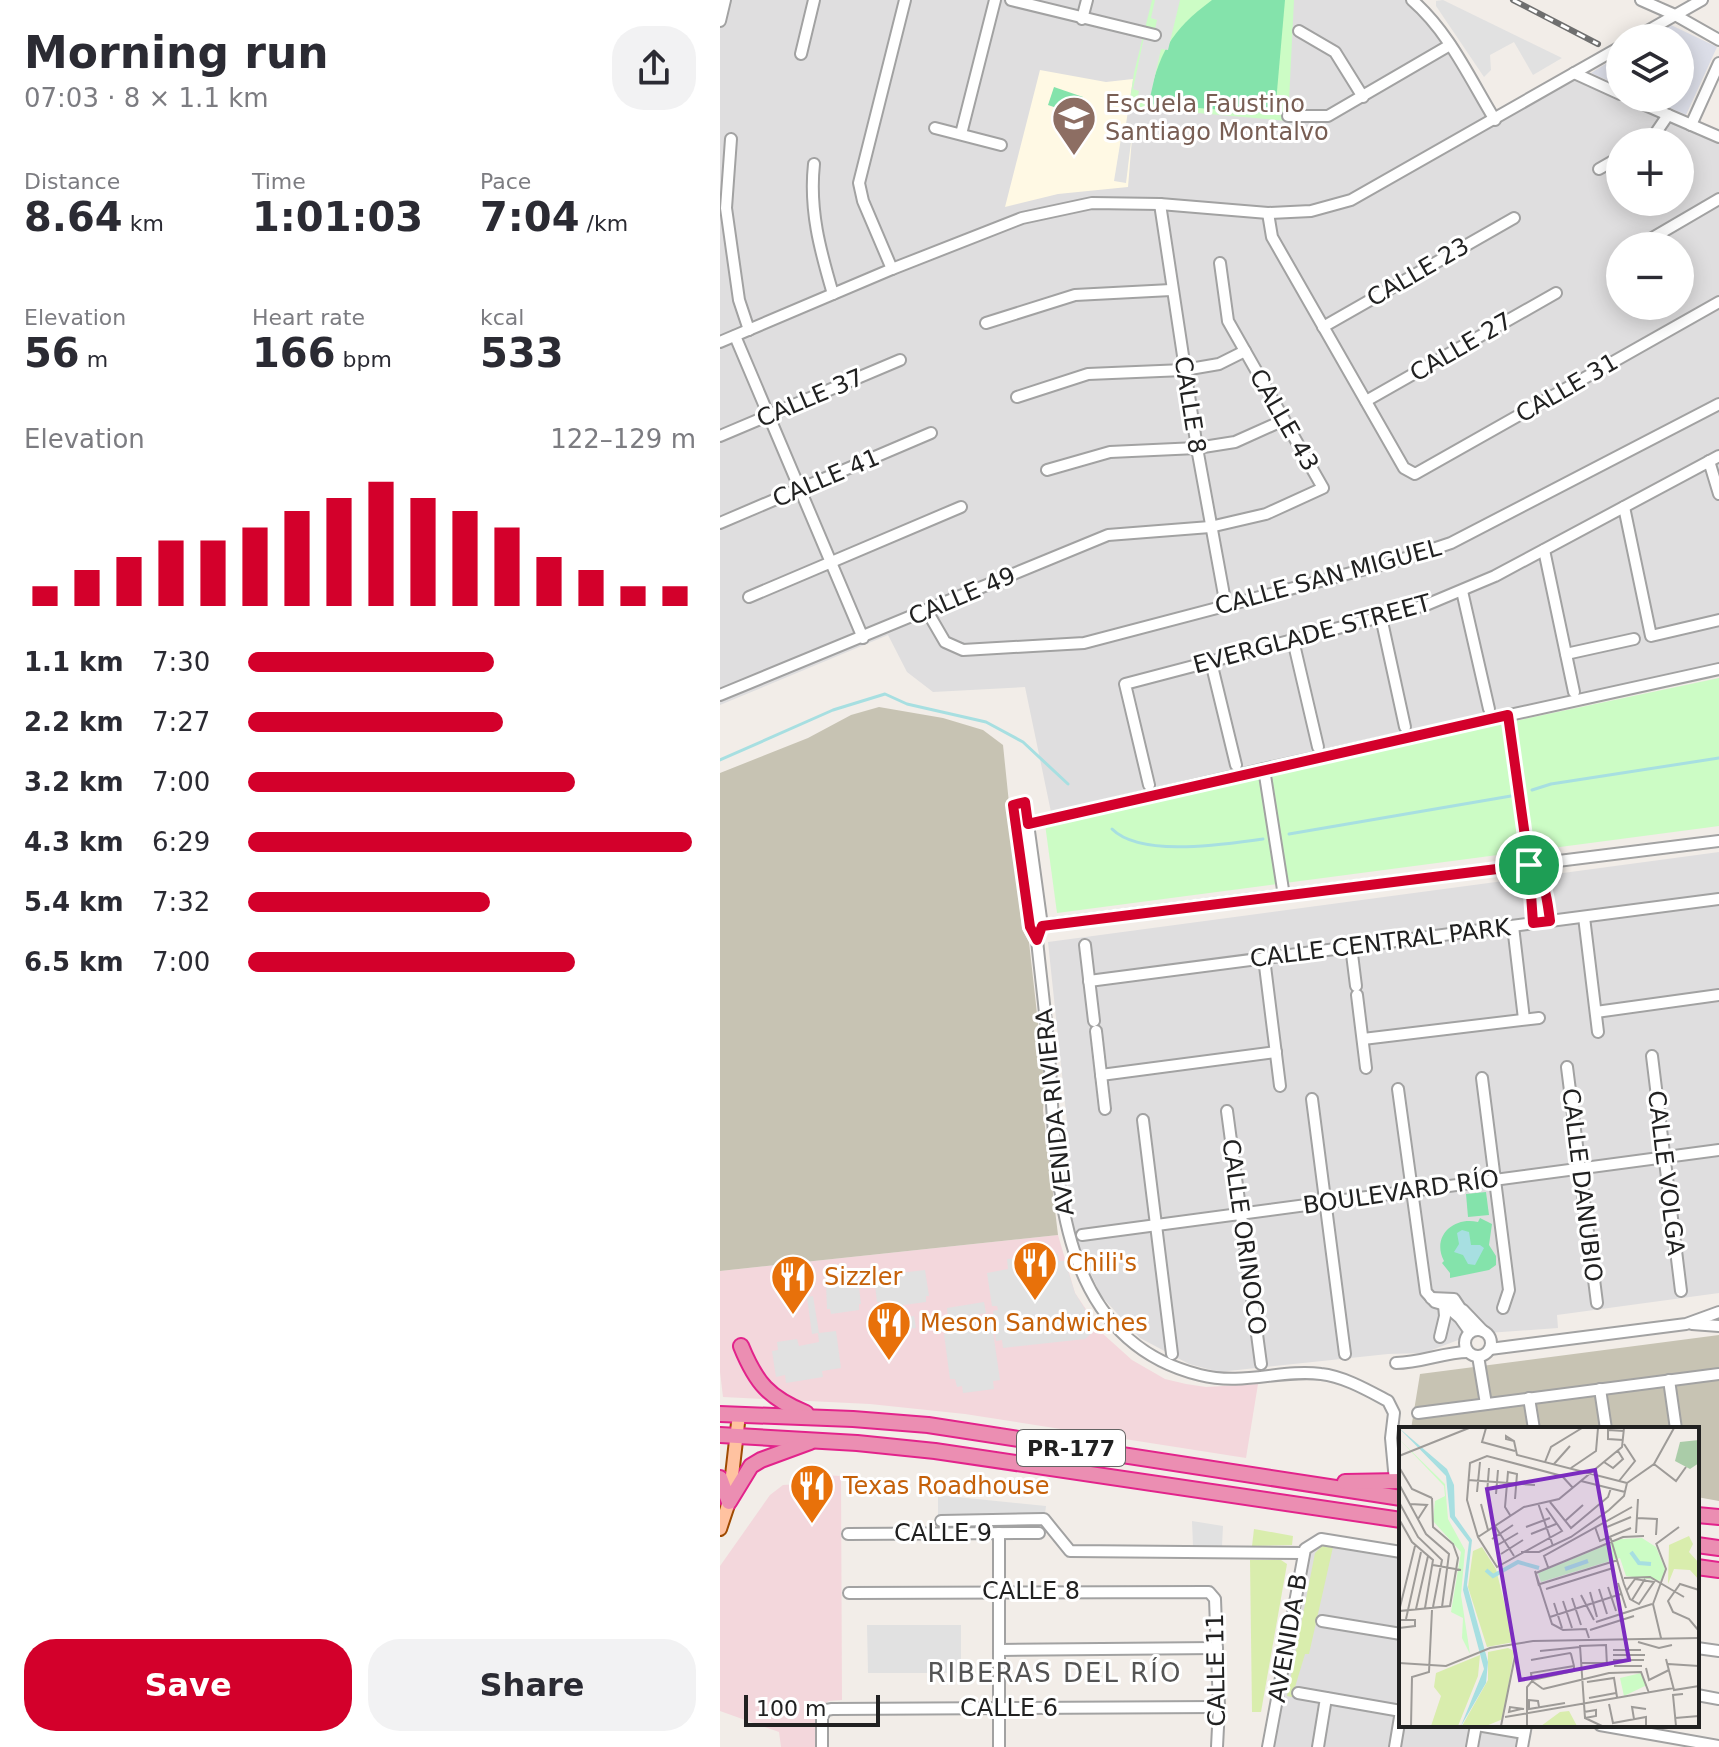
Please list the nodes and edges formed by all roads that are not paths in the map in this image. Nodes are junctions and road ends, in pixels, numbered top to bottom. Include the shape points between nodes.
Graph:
1 (725, 0) edge
2 (814, 0) edge
3 (905, 0) edge
4 (995, 0) edge
5 (1011, 0) edge
6 (1087, 0) edge
7 (1412, 0) edge
8 (1641, 0) edge
9 (1702, 0) edge
10 (1675, 15) junction
11 (1082, 19) junction
12 (720, 21) edge
13 (1659, 24) edge
14 (1299, 31) dead end
15 (1155, 35) dead end
16 (1719, 40) edge
17 (1450, 45) junction
18 (801, 54) dead end
19 (1606, 55) edge
20 (1719, 63) edge
21 (1574, 73) junction
22 (1606, 88) edge
23 (1363, 97) junction
24 (1661, 112) edge
25 (1668, 115) junction
26 (1288, 116) dead end
27 (1495, 120) junction
28 (1691, 125) junction
29 (935, 128) dead end
30 (1659, 128) edge
31 (961, 134) junction
32 (1719, 137) edge
33 (731, 139) dead end
34 (1001, 145) dead end
35 (814, 164) dead end
36 (1606, 165) edge
37 (1599, 169) dead end
38 (1719, 199) edge
39 (1160, 204) junction
40 (1268, 213) junction
41 (1514, 218) dead end
42 (1663, 232) edge
43 (1220, 263) dead end
44 (892, 269) junction
45 (1171, 290) junction
46 (1556, 293) dead end
47 (833, 294) junction
48 (1719, 302) edge
49 (986, 323) dead end
50 (1323, 327) junction
51 (749, 330) junction
52 (735, 336) junction
53 (720, 342) edge
54 (1245, 351) junction
55 (900, 360) dead end
56 (1184, 370) junction
57 (1017, 397) dead end
58 (1366, 401) junction
59 (1719, 404) edge
60 (769, 416) junction
61 (1284, 420) junction
62 (931, 433) dead end
63 (720, 436) edge
64 (1197, 448) junction
65 (1714, 459) edge
66 (1047, 470) dead end
67 (1718, 487) edge
68 (1323, 488) joint
69 (800, 489) junction
70 (961, 507) dead end
71 (1624, 507) junction
72 (720, 523) edge
73 (1210, 527) junction
74 (1544, 550) junction
75 (831, 563) junction
76 (1462, 591) junction
77 (749, 597) dead end
78 (1226, 606) junction
79 (927, 611) junction
80 (1381, 617) junction
81 (1719, 620) edge
82 (863, 638) junction
83 (1634, 639) dead end
84 (1293, 640) junction
85 (1566, 654) junction
86 (1211, 662) junction
87 (1719, 669) edge
88 (1574, 692) dead end
89 (720, 695) edge
90 (1489, 709) dead end
91 (1508, 715) junction
92 (1405, 727) dead end
93 (1318, 747) dead end
94 (1236, 765) dead end
95 (1264, 769) junction
96 (1149, 785) dead end
97 (1028, 824) junction
98 (1719, 841) edge
99 (1529, 865) junction
100 (1284, 896) junction
101 (1719, 899) edge
102 (1584, 917) junction
103 (1541, 922) junction
104 (1036, 926) junction
105 (1513, 926) junction
106 (1085, 945) dead end
107 (1351, 946) junction
108 (1264, 958) junction
109 (1089, 981) junction
110 (1719, 995) edge
111 (1596, 1012) junction
112 (1539, 1018) dead end
113 (1524, 1019) junction
114 (1598, 1032) dead end
115 (1363, 1039) junction
116 (1276, 1052) junction
117 (1652, 1056) dead end
118 (1567, 1067) dead end
119 (1366, 1068) dead end
120 (1101, 1075) junction
121 (1482, 1078) dead end
122 (1280, 1086) dead end
123 (1398, 1089) dead end
124 (1312, 1099) dead end
125 (1105, 1109) dead end
126 (1227, 1111) dead end
127 (1143, 1120) dead end
128 (1719, 1150) edge
129 (1664, 1157) junction
130 (1579, 1169) junction
131 (1495, 1180) junction
132 (1410, 1191) junction
133 (1326, 1202) junction
134 (1241, 1214) junction
135 (1157, 1225) junction
136 (1082, 1235) dead end
137 (1681, 1291) dead end
138 (1430, 1298) junction
139 (1597, 1303) dead end
140 (1444, 1305) junction
141 (1460, 1308) junction
142 (1503, 1308) dead end
143 (1719, 1312) edge
144 (1686, 1324) junction
145 (1719, 1326) edge
146 (1486, 1334) junction
147 (1468, 1336) junction
148 (1440, 1337) dead end
149 (1531, 1344) junction
150 (741, 1346) dead end
151 (1490, 1349) junction
152 (1172, 1354) dead end
153 (1345, 1354) dead end
154 (1473, 1354) junction
155 (1428, 1360) junction
156 (1396, 1363) dead end
157 (1261, 1364) dead end
158 (1719, 1374) edge
159 (1669, 1380) junction
160 (1600, 1389) junction
161 (1529, 1398) junction
162 (1486, 1404) junction
163 (1418, 1413) dead end
164 (720, 1414) edge
165 (739, 1414) junction
166 (818, 1417) junction
167 (1534, 1427) edge
168 (1606, 1427) edge
169 (1676, 1427) edge
170 (720, 1435) edge
171 (736, 1435) junction
172 (814, 1440) junction
173 (720, 1478) edge
174 (1398, 1481) edge
175 (1296, 1482) junction
176 (1399, 1498) edge
177 (729, 1502) junction
178 (1699, 1515) edge
179 (1719, 1517) edge
180 (1399, 1520) edge
181 (941, 1521) dead end
182 (720, 1529) edge
183 (999, 1533) junction
184 (1039, 1533) dead end
185 (848, 1534) dead end
186 (1699, 1545) edge
187 (1719, 1548) edge
188 (1399, 1552) edge
189 (1303, 1553) junction
190 (1699, 1567) edge
191 (1719, 1570) edge
192 (999, 1591) junction
193 (849, 1593) dead end
194 (1212, 1594) joint
195 (1322, 1621) dead end
196 (1399, 1634) edge
197 (1217, 1648) junction
198 (1699, 1648) edge
199 (999, 1650) junction
200 (1719, 1651) edge
201 (1298, 1693) dead end
202 (1699, 1695) edge
203 (1326, 1698) junction
204 (1719, 1699) edge
205 (1219, 1707) junction
206 (1000, 1708) junction
207 (1399, 1711) edge
208 (1399, 1723) edge
209 (1477, 1727) edge
210 (1501, 1727) edge
211 (1611, 1727) edge
212 (1525, 1729) edge
213 (822, 1742) edge
214 (1719, 1746) edge
215 (999, 1747) edge
216 (1217, 1747) edge
217 (1268, 1747) edge
218 (1318, 1747) edge
219 (1395, 1747) edge
220 (1472, 1747) edge
221 (1522, 1747) edge

1 - 12 street
2 - 18 street
3 - 44 street via 859,183
4 - 31 street
5 - 11 street
6 - 11 street
7 - 17 street
8 - 10 street
9 - 10 street
10 - 13 street
10 - 16 street
11 - 15 street
14 - 23 street via 1335,52
17 - 23 street
17 - 27 street
19 - 21 street
20 - 28 street
21 - 22 street
21 - 27 street
23 - 26 street via 1328,116
24 - 25 street
25 - 28 street
25 - 30 street
27 - 40 street via 1351,200 1311,211
28 - 32 street
29 - 31 street
31 - 34 street
33 - 51 street via 726,208 739,300
35 - 47 street via 811,192 817,237
36 - 37 street
38 - 42 street
39 - 40 street
39 - 44 street via 1092,203 1022,218
39 - 45 street, CALLE 8
40 - 50 street via 1272,237
41 - 50 street, CALLE 23
43 - 54 street, CALLE 43 via 1228,321
44 - 47 street
45 - 49 street via 1075,295
45 - 56 street, CALLE 8
46 - 58 street, CALLE 27
47 - 51 street
48 - 58 street, CALLE 31 via 1415,474 1404,468
50 - 58 street
51 - 52 street
52 - 53 street
52 - 60 street
54 - 56 street via 1219,364
54 - 61 street, CALLE 43
55 - 60 street, CALLE 37
56 - 57 street via 1088,374
56 - 64 street, CALLE 8
59 - 78 street, CALLE SAN MIGUEL via 1451,543
60 - 63 street, CALLE 37
60 - 69 street
61 - 64 street via 1235,442
61 - 68 street, CALLE 43
62 - 69 street, CALLE 41
64 - 66 street via 1110,452
64 - 73 street, CALLE 8
65 - 67 street
65 - 71 street, EVERGLADE STREET
68 - 73 street, CALLE 49 via 1266,514
69 - 72 street, CALLE 41
69 - 75 street
70 - 75 street
71 - 74 street, EVERGLADE STREET
71 - 81 street via 1651,636
73 - 78 street, CALLE 8
73 - 79 street, CALLE 49 via 1108,535
74 - 76 street, EVERGLADE STREET
74 - 85 street
75 - 77 street
75 - 82 street
76 - 80 street, EVERGLADE STREET
76 - 90 street
78 - 79 street, CALLE SAN MIGUEL via 1084,643 963,650 945,642
79 - 82 street, CALLE 49
80 - 84 street, EVERGLADE STREET
80 - 92 street
82 - 89 street, CALLE 49
83 - 85 street
84 - 86 street, EVERGLADE STREET
84 - 93 street
85 - 88 street
86 - 94 street
86 - 96 street, EVERGLADE STREET via 1125,684
87 - 91 street
91 - 95 street
91 - 99 street
95 - 97 street
95 - 100 street
97 - 104 street, AVENIDA RIVIERA
97 - 104 street, AVENIDA RIVIERA via 1025,802 1013,805
98 - 99 street
99 - 100 street
99 - 103 street
99 - 103 street via 1545,886
100 - 104 street
101 - 102 street, CALLE CENTRAL PARK
102 - 103 street, CALLE CENTRAL PARK
102 - 111 street
103 - 105 street, CALLE CENTRAL PARK
104 - 174 street, AVENIDA RIVIERA via 1051,1121 1067,1225 1094,1300 1126,1338 1179,1369 1224,1379 1324,1374 1388,1401 1394,1413 1391,1438
105 - 107 street, CALLE CENTRAL PARK
105 - 113 street
106 - 109 street
107 - 108 street, CALLE CENTRAL PARK
107 - 115 street
108 - 109 street, CALLE CENTRAL PARK
108 - 116 street
109 - 120 street
110 - 111 street
111 - 114 street
112 - 113 street
113 - 115 street
115 - 119 street
116 - 120 street
116 - 122 street
117 - 129 street, CALLE VOLGA
118 - 130 street, CALLE DANUBIO
120 - 125 street
121 - 131 street
123 - 132 street
124 - 133 street
126 - 134 street, CALLE ORINOCO
127 - 135 street
128 - 129 street, BOULEVARD RÍO
129 - 130 street, BOULEVARD RÍO
129 - 137 street, CALLE VOLGA
130 - 131 street, BOULEVARD RÍO
130 - 139 street, CALLE DANUBIO
131 - 132 street, BOULEVARD RÍO
131 - 142 street via 1509,1290
132 - 133 street, BOULEVARD RÍO
132 - 138 street
133 - 134 street, BOULEVARD RÍO
133 - 153 street
134 - 135 street, BOULEVARD RÍO
134 - 157 street, CALLE ORINOCO
135 - 136 street, BOULEVARD RÍO
135 - 152 street
138 - 140 street
138 - 141 street via 1454,1299
140 - 141 street
140 - 147 street via 1460,1318
140 - 148 street
141 - 146 street
143 - 144 street
144 - 145 street
144 - 149 street
146 - 147 street
146 - 149 street
146 - 151 street
147 - 154 street
147 - 155 street
149 - 151 street
150 - 166 highway via 769,1393
151 - 154 street via 1484,1355
154 - 155 street via 1457,1352
154 - 162 street
155 - 156 street
158 - 159 street
159 - 160 street
159 - 169 street
160 - 161 street
160 - 168 street
161 - 162 street
161 - 167 street
162 - 163 street
164 - 165 highway, PR-177
165 - 166 highway, PR-177
165 - 171 main road
166 - 175 highway, PR-177 via 928,1425
170 - 171 highway, PR-177
171 - 172 highway, PR-177
171 - 177 main road
172 - 177 highway via 751,1466
172 - 180 highway, PR-177 via 964,1455
173 - 177 highway
174 - 175 highway
175 - 176 highway, PR-177
177 - 182 main road
178 - 179 highway
181 - 189 street via 1044,1519 1070,1551
183 - 184 street, CALLE 9
183 - 185 street, CALLE 9
183 - 192 street
186 - 187 highway
188 - 189 street, AVENIDA B via 1321,1539
189 - 217 street, AVENIDA B
190 - 191 highway
192 - 193 street, CALLE 8
192 - 194 street, CALLE 8
192 - 199 street
194 - 197 street, CALLE 11
195 - 196 street
197 - 199 street
197 - 205 street, CALLE 11
198 - 200 street
199 - 206 street
201 - 203 street
202 - 204 street
203 - 207 street
203 - 218 street
205 - 206 street, CALLE 6
205 - 216 street, CALLE 11
206 - 213 street, CALLE 6 via 829,1709 822,1717
206 - 215 street
208 - 219 street
209 - 220 street
210 - 212 street
211 - 214 street
212 - 221 street

